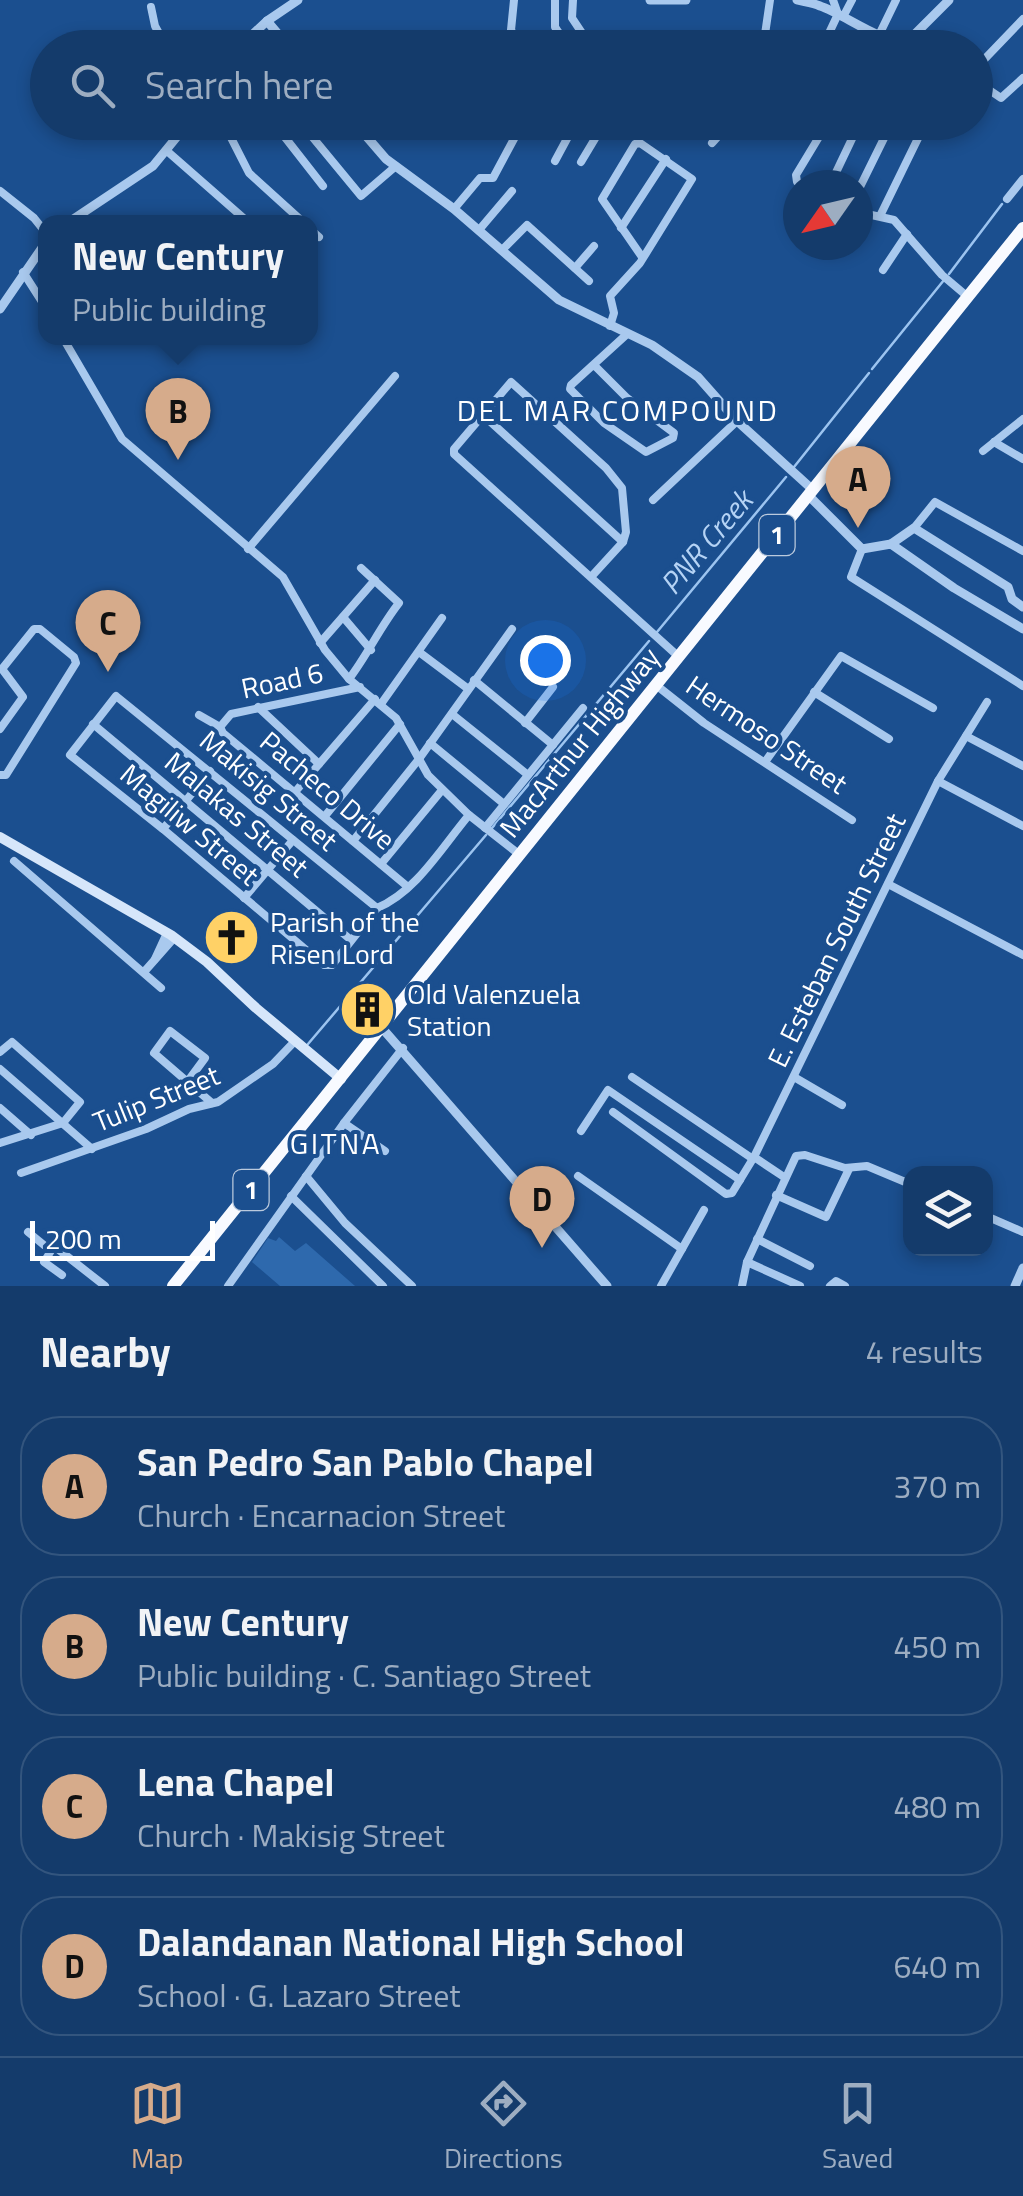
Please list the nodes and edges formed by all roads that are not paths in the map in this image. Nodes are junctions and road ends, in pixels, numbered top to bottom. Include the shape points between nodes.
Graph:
1 (298, 0) edge
2 (514, 0) edge
3 (555, 0) edge
4 (573, 0) edge
5 (650, 0) edge
6 (686, 0) edge
7 (770, 0) edge
8 (798, 0) edge
9 (833, 0) edge
10 (852, 0) edge
11 (896, 0) edge
12 (949, 0) edge
13 (150, 7) dead end
14 (841, 15) junction
15 (1023, 19) edge
16 (267, 21) junction
17 (157, 30) edge
18 (257, 30) edge
19 (275, 30) edge
20 (510, 30) edge
21 (558, 30) edge
22 (580, 30) edge
23 (766, 30) edge
24 (832, 30) edge
25 (862, 30) edge
26 (885, 30) edge
27 (919, 30) edge
28 (993, 50) edge
29 (1023, 78) edge
30 (993, 93) edge
31 (175, 140) edge
32 (232, 140) edge
33 (287, 140) edge
34 (315, 140) edge
35 (371, 140) edge
36 (513, 140) edge
37 (566, 140) edge
38 (594, 140) edge
39 (715, 140) edge
40 (817, 140) edge
41 (851, 140) edge
42 (883, 140) edge
43 (917, 140) edge
44 (712, 144) dead end
45 (167, 151) junction
46 (666, 158) junction
47 (555, 161) dead end
48 (581, 162) dead end
49 (396, 166) junction
50 (799, 170) edge
51 (837, 170) edge
52 (868, 170) edge
53 (1023, 179) edge
54 (324, 186) dead end
55 (0, 191) edge
56 (512, 191) dead end
57 (1007, 199) dead end
58 (454, 209) junction
59 (80, 215) edge
60 (240, 215) edge
61 (295, 215) edge
62 (873, 215) edge
63 (880, 216) junction
64 (38, 223) edge
65 (621, 228) junction
66 (1023, 228) edge
67 (478, 230) junction
68 (906, 234) junction
69 (594, 246) dead end
70 (502, 250) junction
71 (38, 252) edge
72 (642, 257) junction
73 (575, 268) junction
74 (883, 270) dead end
75 (23, 272) junction
76 (589, 282) dead end
77 (4, 292) edge
78 (38, 295) edge
79 (968, 296) junction
80 (0, 309) edge
81 (610, 326) junction
82 (626, 334) junction
83 (67, 345) edge
84 (594, 365) junction
85 (395, 376) dead end
86 (483, 416) junction
87 (1023, 419) edge
88 (737, 421) junction
89 (994, 442) junction
90 (982, 450) dead end
91 (1023, 459) edge
92 (811, 493) junction
93 (654, 500) dead end
94 (914, 528) junction
95 (622, 542) junction
96 (891, 544) junction
97 (248, 549) junction
98 (862, 549) junction
99 (1023, 551) edge
100 (361, 568) dead end
101 (591, 577) junction
102 (374, 580) junction
103 (1023, 607) edge
104 (343, 617) junction
105 (442, 618) dead end
106 (512, 629) dead end
107 (1023, 629) edge
108 (320, 644) junction
109 (371, 650) junction
110 (420, 652) junction
111 (679, 656) junction
112 (350, 679) junction
113 (470, 684) junction
114 (656, 685) junction
115 (553, 686) dead end
116 (1023, 686) edge
117 (360, 687) junction
118 (814, 692) junction
119 (378, 702) junction
120 (987, 702) dead end
121 (258, 707) junction
122 (583, 708) dead end
123 (933, 708) dead end
124 (452, 714) junction
125 (199, 715) dead end
126 (525, 723) junction
127 (93, 724) junction
128 (400, 724) junction
129 (220, 726) junction
130 (0, 729) edge
131 (966, 736) junction
132 (890, 739) dead end
133 (430, 743) junction
134 (552, 745) junction
135 (419, 759) junction
136 (765, 762) junction
137 (319, 764) junction
138 (1023, 766) edge
139 (210, 771) junction
140 (0, 775) edge
141 (528, 775) junction
142 (938, 782) junction
143 (442, 790) junction
144 (296, 792) junction
145 (186, 799) junction
146 (504, 804) junction
147 (469, 815) junction
148 (325, 816) junction
149 (852, 820) dead end
150 (1023, 826) edge
151 (485, 828) junction
152 (163, 829) junction
153 (0, 837) edge
154 (293, 840) junction
155 (353, 841) junction
156 (520, 856) junction
157 (14, 861) dead end
158 (381, 864) junction
159 (53, 868) junction
160 (267, 869) junction
161 (44, 884) junction
162 (888, 884) junction
163 (408, 887) junction
164 (244, 898) junction
165 (376, 908) junction
166 (171, 936) junction
167 (351, 940) junction
168 (1023, 955) edge
169 (144, 972) junction
170 (160, 988) dead end
171 (382, 1028) junction
172 (295, 1041) junction
173 (403, 1048) junction
174 (0, 1052) edge
175 (0, 1069) edge
176 (632, 1076) dead end
177 (794, 1077) junction
178 (342, 1079) junction
179 (188, 1081) junction
180 (212, 1103) junction
181 (842, 1105) dead end
182 (0, 1108) edge
183 (613, 1112) dead end
184 (62, 1123) junction
185 (344, 1124) junction
186 (580, 1131) dead end
187 (31, 1134) junction
188 (0, 1142) edge
189 (92, 1149) junction
190 (385, 1150) dead end
191 (753, 1158) junction
192 (850, 1169) junction
193 (21, 1174) dead end
194 (306, 1176) junction
195 (578, 1176) dead end
196 (784, 1177) junction
197 (740, 1180) junction
198 (903, 1181) edge
199 (776, 1194) junction
200 (291, 1196) junction
201 (704, 1210) dead end
202 (993, 1219) edge
203 (28, 1232) dead end
204 (1023, 1232) edge
205 (757, 1239) junction
206 (682, 1249) junction
207 (50, 1250) junction
208 (747, 1262) junction
209 (810, 1266) dead end
210 (1023, 1268) edge
211 (62, 1275) dead end
212 (105, 1286) edge
213 (173, 1286) edge
214 (228, 1286) edge
215 (383, 1286) edge
216 (412, 1286) edge
217 (607, 1286) edge
218 (661, 1286) edge
219 (742, 1286) edge
220 (800, 1286) edge
221 (830, 1286) edge
222 (846, 1286) edge
223 (1015, 1286) edge

1 - 16 street
2 - 20 street
3 - 21 street
4 - 22 street via 572,18
5 - 6 street
7 - 23 street
8 - 14 street
9 - 14 street
10 - 14 street
11 - 26 street
12 - 27 street
13 - 17 street
14 - 24 street
14 - 25 street
15 - 28 street
16 - 18 street
16 - 19 street
29 - 30 street via 1005,96
31 - 45 street
32 - 61 street via 250,173
33 - 54 street
34 - 49 street via 363,196
35 - 49 street
36 - 58 street via 493,178 480,178
37 - 47 street
38 - 48 street
39 - 44 street
40 - 50 street
41 - 51 street
42 - 52 street
43 - 63 street
45 - 59 street
45 - 60 street
46 - 65 street
46 - 65 street via 635,144 602,196
46 - 72 street via 691,178
49 - 58 street
53 - 57 street
55 - 64 street
56 - 67 street
58 - 67 street
62 - 63 street
63 - 68 street
65 - 72 street
66 - 79 highway, MacArthur Highway / 1
67 - 70 street
68 - 74 street
68 - 79 street
69 - 73 street
70 - 73 street via 527,225
70 - 81 street via 559,300
71 - 75 street
72 - 81 street via 610,296
73 - 76 street
75 - 77 street
75 - 78 street
77 - 80 street
79 - 92 highway, MacArthur Highway / 1
81 - 82 street
82 - 84 street
82 - 88 street via 676,359
83 - 97 street via 128,447
84 - 84 street via 570,389 604,423 646,452 673,438
85 - 97 street
86 - 95 street
86 - 95 street via 511,382 618,480 626,514
86 - 101 street via 454,454
87 - 89 street
88 - 92 street
88 - 93 street
89 - 90 street
89 - 91 street
92 - 98 street
92 - 111 highway, MacArthur Highway / 1
94 - 96 street
94 - 99 street via 935,502
94 - 103 street via 1008,586
95 - 101 street
96 - 98 street
96 - 107 street
97 - 108 street via 283,577
98 - 116 street via 851,577
100 - 102 street
101 - 111 street
102 - 104 street
102 - 109 street via 399,603
104 - 108 street
104 - 109 street
105 - 110 street
106 - 113 street
108 - 112 street
109 - 112 street
110 - 113 street
110 - 119 street
111 - 114 highway, MacArthur Highway / 1
112 - 117 street
113 - 124 street
113 - 126 street
114 - 136 street, Hermoso Street
114 - 156 highway, MacArthur Highway / 1
115 - 126 street
117 - 119 street
117 - 121 street, Road 6
118 - 123 street via 846,656
118 - 132 street
118 - 136 street
119 - 128 street
119 - 137 street
120 - 131 street, E. Esteban South Street
121 - 129 street, Road 6 via 231,714
121 - 137 street
122 - 134 street
124 - 133 street
124 - 141 street
125 - 129 street, Pacheco Drive
126 - 134 street
127 - 139 street, Makisig Street via 116,696
127 - 145 street, Malakas Street
127 - 152 street, Magiliw Street via 70,753
128 - 135 street
128 - 148 street
129 - 144 street, Pacheco Drive
130 - 140 street via 23,697 2,669 40,628 76,663
131 - 138 street
131 - 142 street, E. Esteban South Street
133 - 135 street
133 - 146 street
134 - 141 street
135 - 143 street
135 - 155 street
136 - 149 street, Hermoso Street
137 - 144 street
139 - 145 street
139 - 154 street, Makisig Street
141 - 146 street
142 - 150 street
142 - 162 street, E. Esteban South Street
143 - 147 street
143 - 158 street
144 - 148 street, Pacheco Drive
145 - 152 street
145 - 160 street, Malakas Street
146 - 151 street
147 - 151 street
147 - 163 street
148 - 155 street, Pacheco Drive
151 - 156 street
152 - 164 street, Magiliw Street
153 - 159 main road
154 - 160 street
154 - 165 street, Makisig Street
155 - 158 street, Pacheco Drive
156 - 171 highway, MacArthur Highway / 1
157 - 161 street
158 - 163 street, Pacheco Drive
159 - 161 street
159 - 166 main road
160 - 164 street
160 - 167 street, Malakas Street
161 - 169 street
162 - 168 street
162 - 177 street, E. Esteban South Street
163 - 165 street
164 - 167 street, Magiliw Street via 329,967
165 - 167 street
166 - 169 street
166 - 172 main road
169 - 170 street
171 - 173 street
171 - 178 highway, MacArthur Highway / 1
172 - 178 main road
172 - 180 street, Tulip Street via 273,1064
173 - 185 street
173 - 217 street
174 - 184 street via 12,1042 79,1099
175 - 184 street
176 - 191 street
177 - 181 street
177 - 191 street, E. Esteban South Street
178 - 213 highway, MacArthur Highway / 1
179 - 179 street via 154,1053 170,1031 205,1058
179 - 180 street
180 - 189 street, Tulip Street
182 - 187 street
183 - 197 street, E. Esteban South Street via 726,1194
184 - 187 street
184 - 189 street
185 - 190 street
185 - 194 street
186 - 197 street via 608,1090
187 - 188 street
189 - 193 street, Tulip Street
191 - 196 street
191 - 197 street, E. Esteban South Street
192 - 196 street via 802,1154
192 - 198 street via 867,1166
192 - 199 street via 826,1217
194 - 200 street
194 - 216 street
195 - 206 street
196 - 199 street
199 - 205 street
200 - 214 street
200 - 215 street
201 - 206 street
202 - 204 street
203 - 207 street
205 - 208 street
205 - 209 street
206 - 218 street
207 - 211 street via 44,1262
207 - 212 street via 58,1246
208 - 219 street
208 - 220 street
210 - 223 street
221 - 222 street

